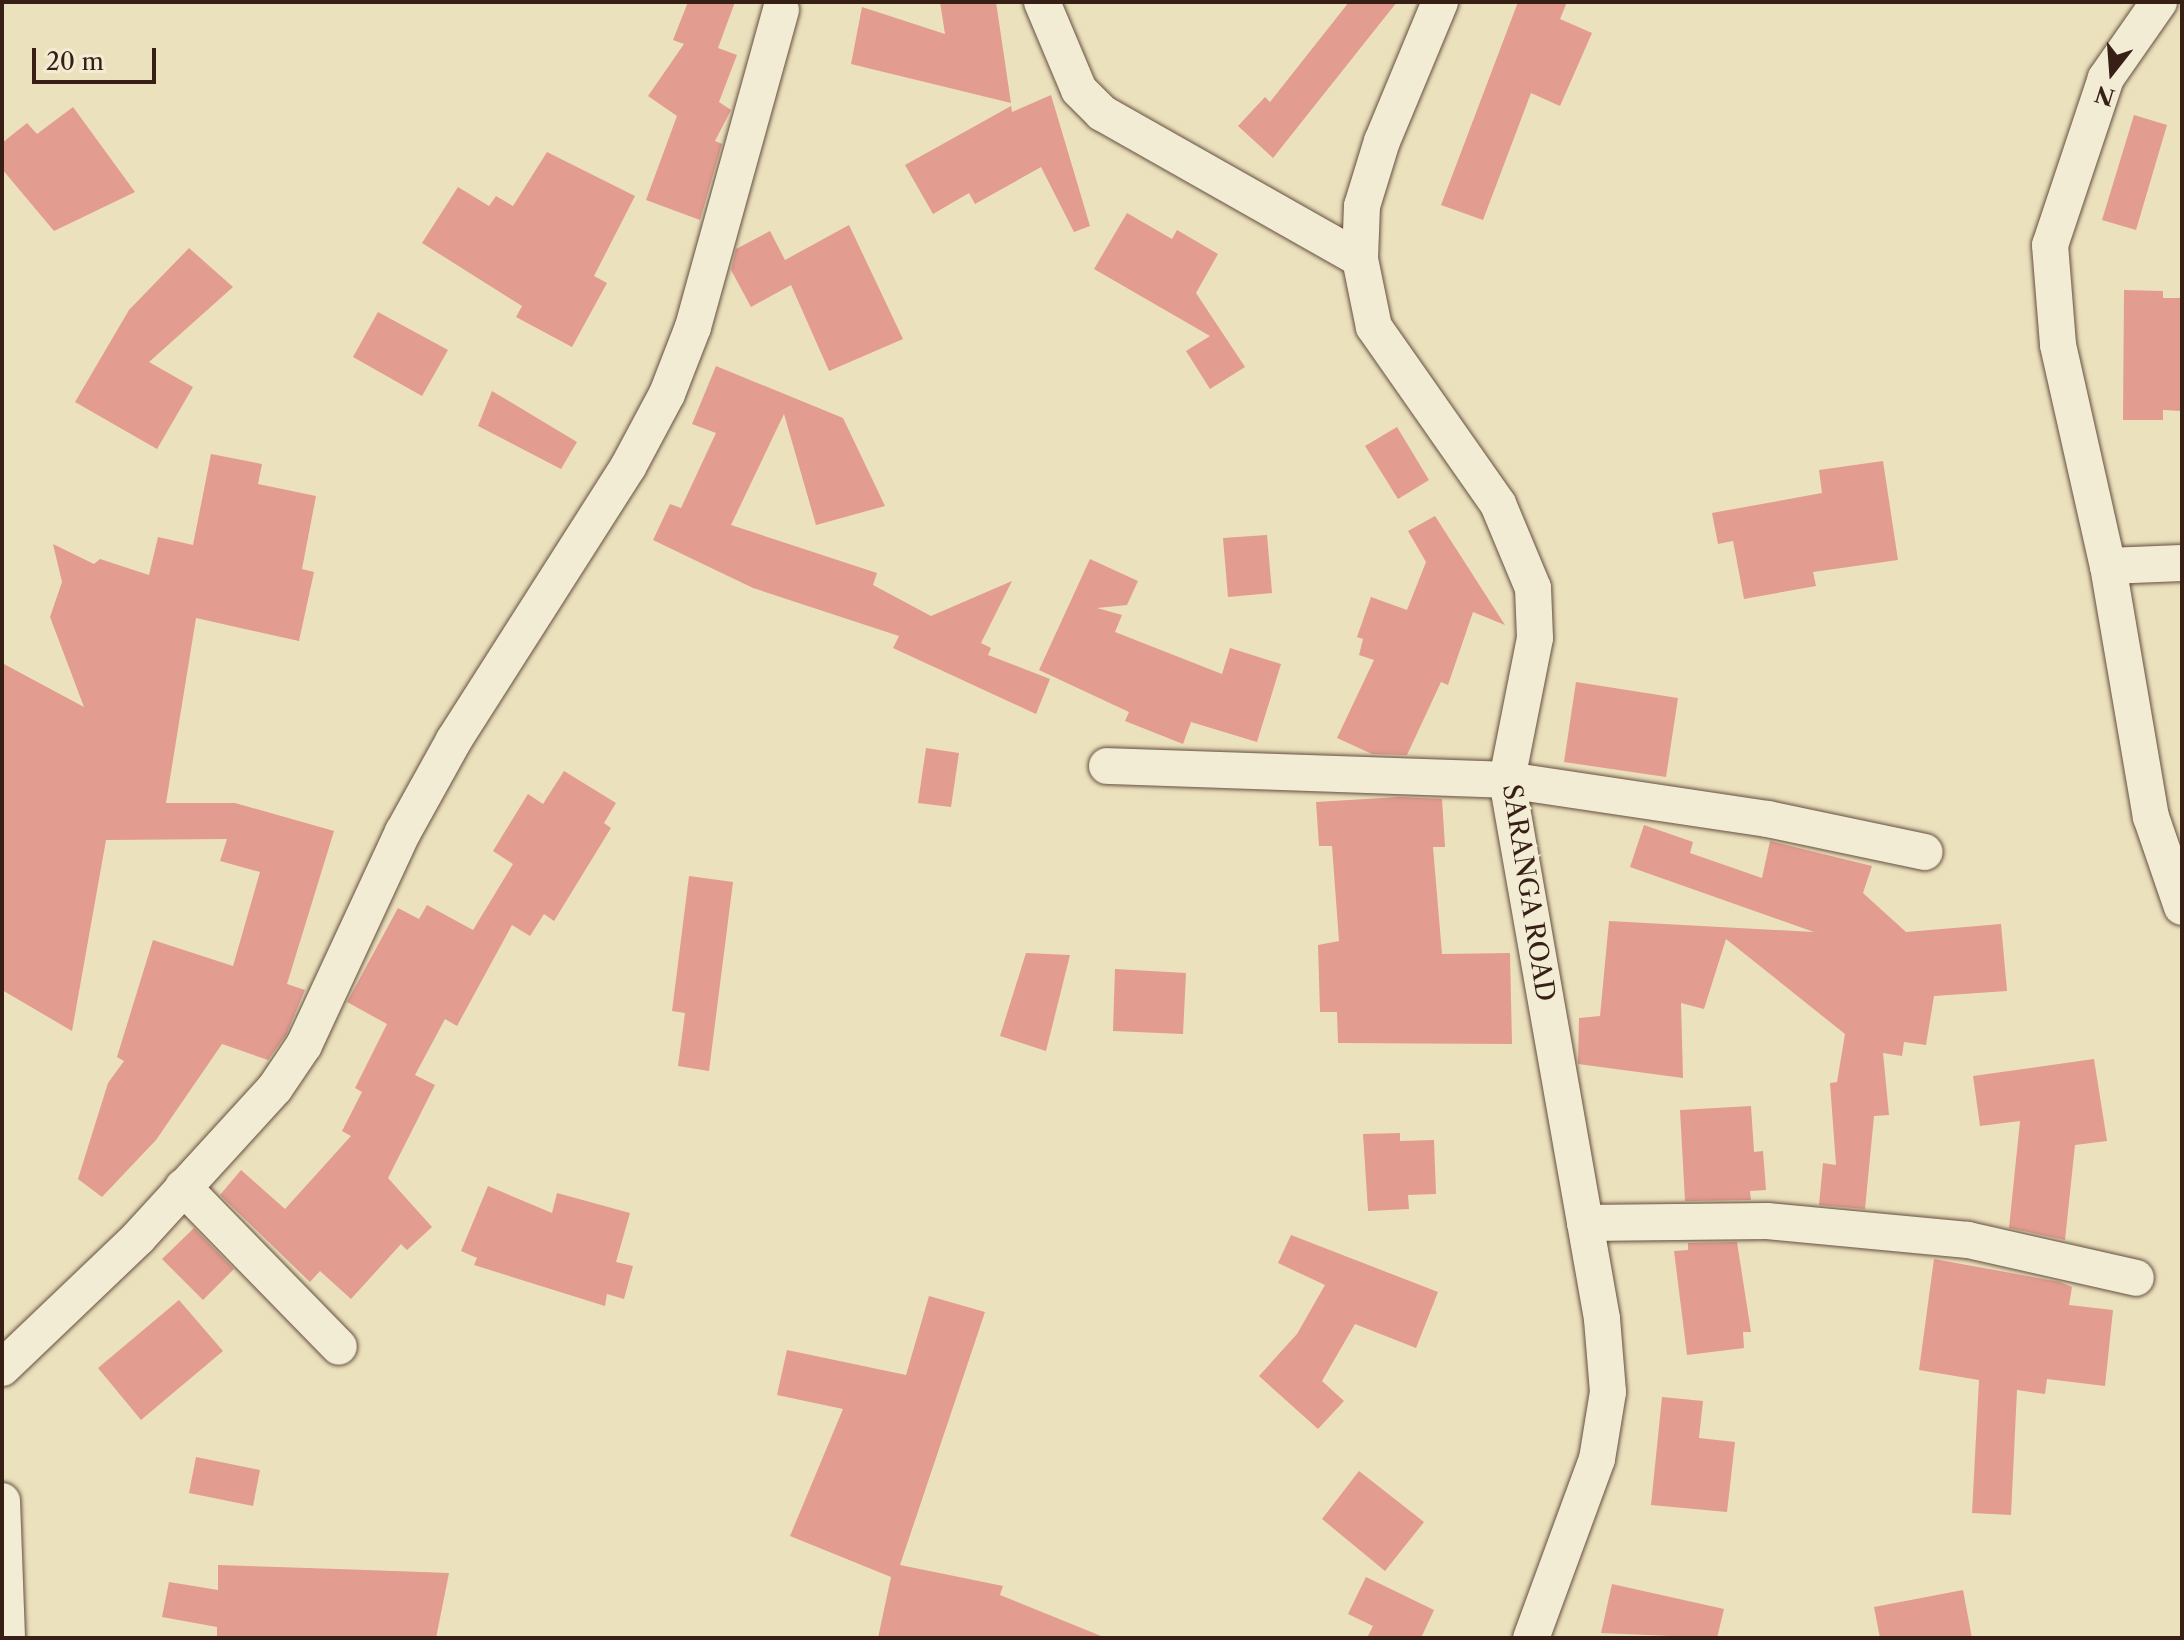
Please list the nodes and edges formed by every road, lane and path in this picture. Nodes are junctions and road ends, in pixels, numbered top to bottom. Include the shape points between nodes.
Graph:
1 (1042, 2) edge
2 (1440, 2) edge
3 (2159, 2) edge
4 (781, 10) dead end
5 (1360, 259) junction
6 (2182, 563) edge
7 (2108, 566) junction
8 (1107, 766) dead end
9 (1507, 780) junction
10 (1925, 852) dead end
11 (2182, 907) edge
12 (183, 1187) junction
13 (1585, 1223) junction
14 (2136, 1278) dead end
15 (339, 1347) dead end
16 (2, 1368) edge
17 (2, 1501) edge
18 (5, 1615) edge
19 (1531, 1638) edge

1 - 5 street via 1079,90 1102,113
2 - 5 street, SARANGA ROAD via 1382,141 1362,206
3 - 7 street via 2106,78 2050,245 2058,345
4 - 12 street via 693,327 667,394 621,479 447,753 304,1045 275,1088
5 - 9 street, SARANGA ROAD via 1374,327 1498,504 1533,588 1535,638
6 - 7 street
7 - 11 street via 2151,817
8 - 9 street
9 - 10 street via 1768,819
9 - 13 street, SARANGA ROAD
12 - 15 street
12 - 16 street via 97,1280
13 - 14 street via 1767,1221 1968,1240
13 - 19 street, SARANGA ROAD via 1608,1392 1597,1459
17 - 18 street

